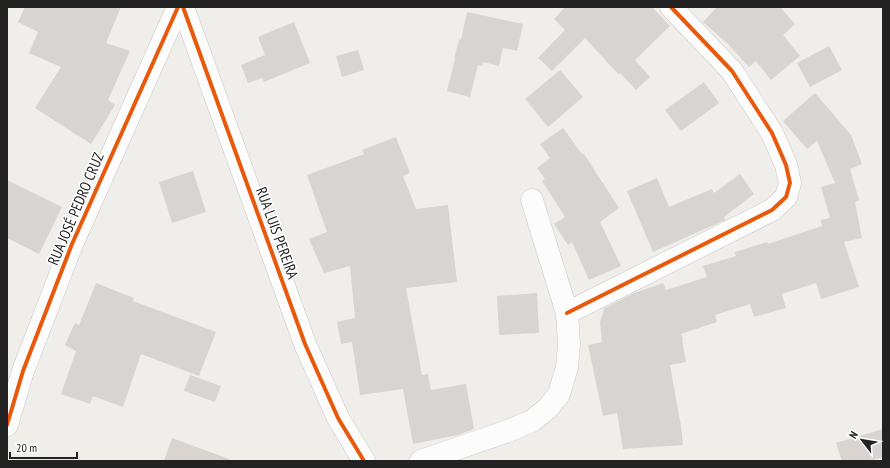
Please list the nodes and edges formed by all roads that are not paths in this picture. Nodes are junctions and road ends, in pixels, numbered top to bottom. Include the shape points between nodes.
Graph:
1 (178, 7) edge
2 (183, 7) edge
3 (671, 7) edge
4 (532, 200) dead end
5 (568, 313) junction
6 (7, 425) edge
7 (364, 461) edge
8 (421, 461) edge

1 - 6 street, RUA JOSÉ PEDRO CRUZ via 72,244 22,371
2 - 7 street, RUA LUIS PEREIRA via 305,344 338,418
3 - 5 street via 732,71 772,133 786,165 790,183 786,197 772,210
4 - 5 street
5 - 8 street via 567,367 559,394 548,408 532,421

